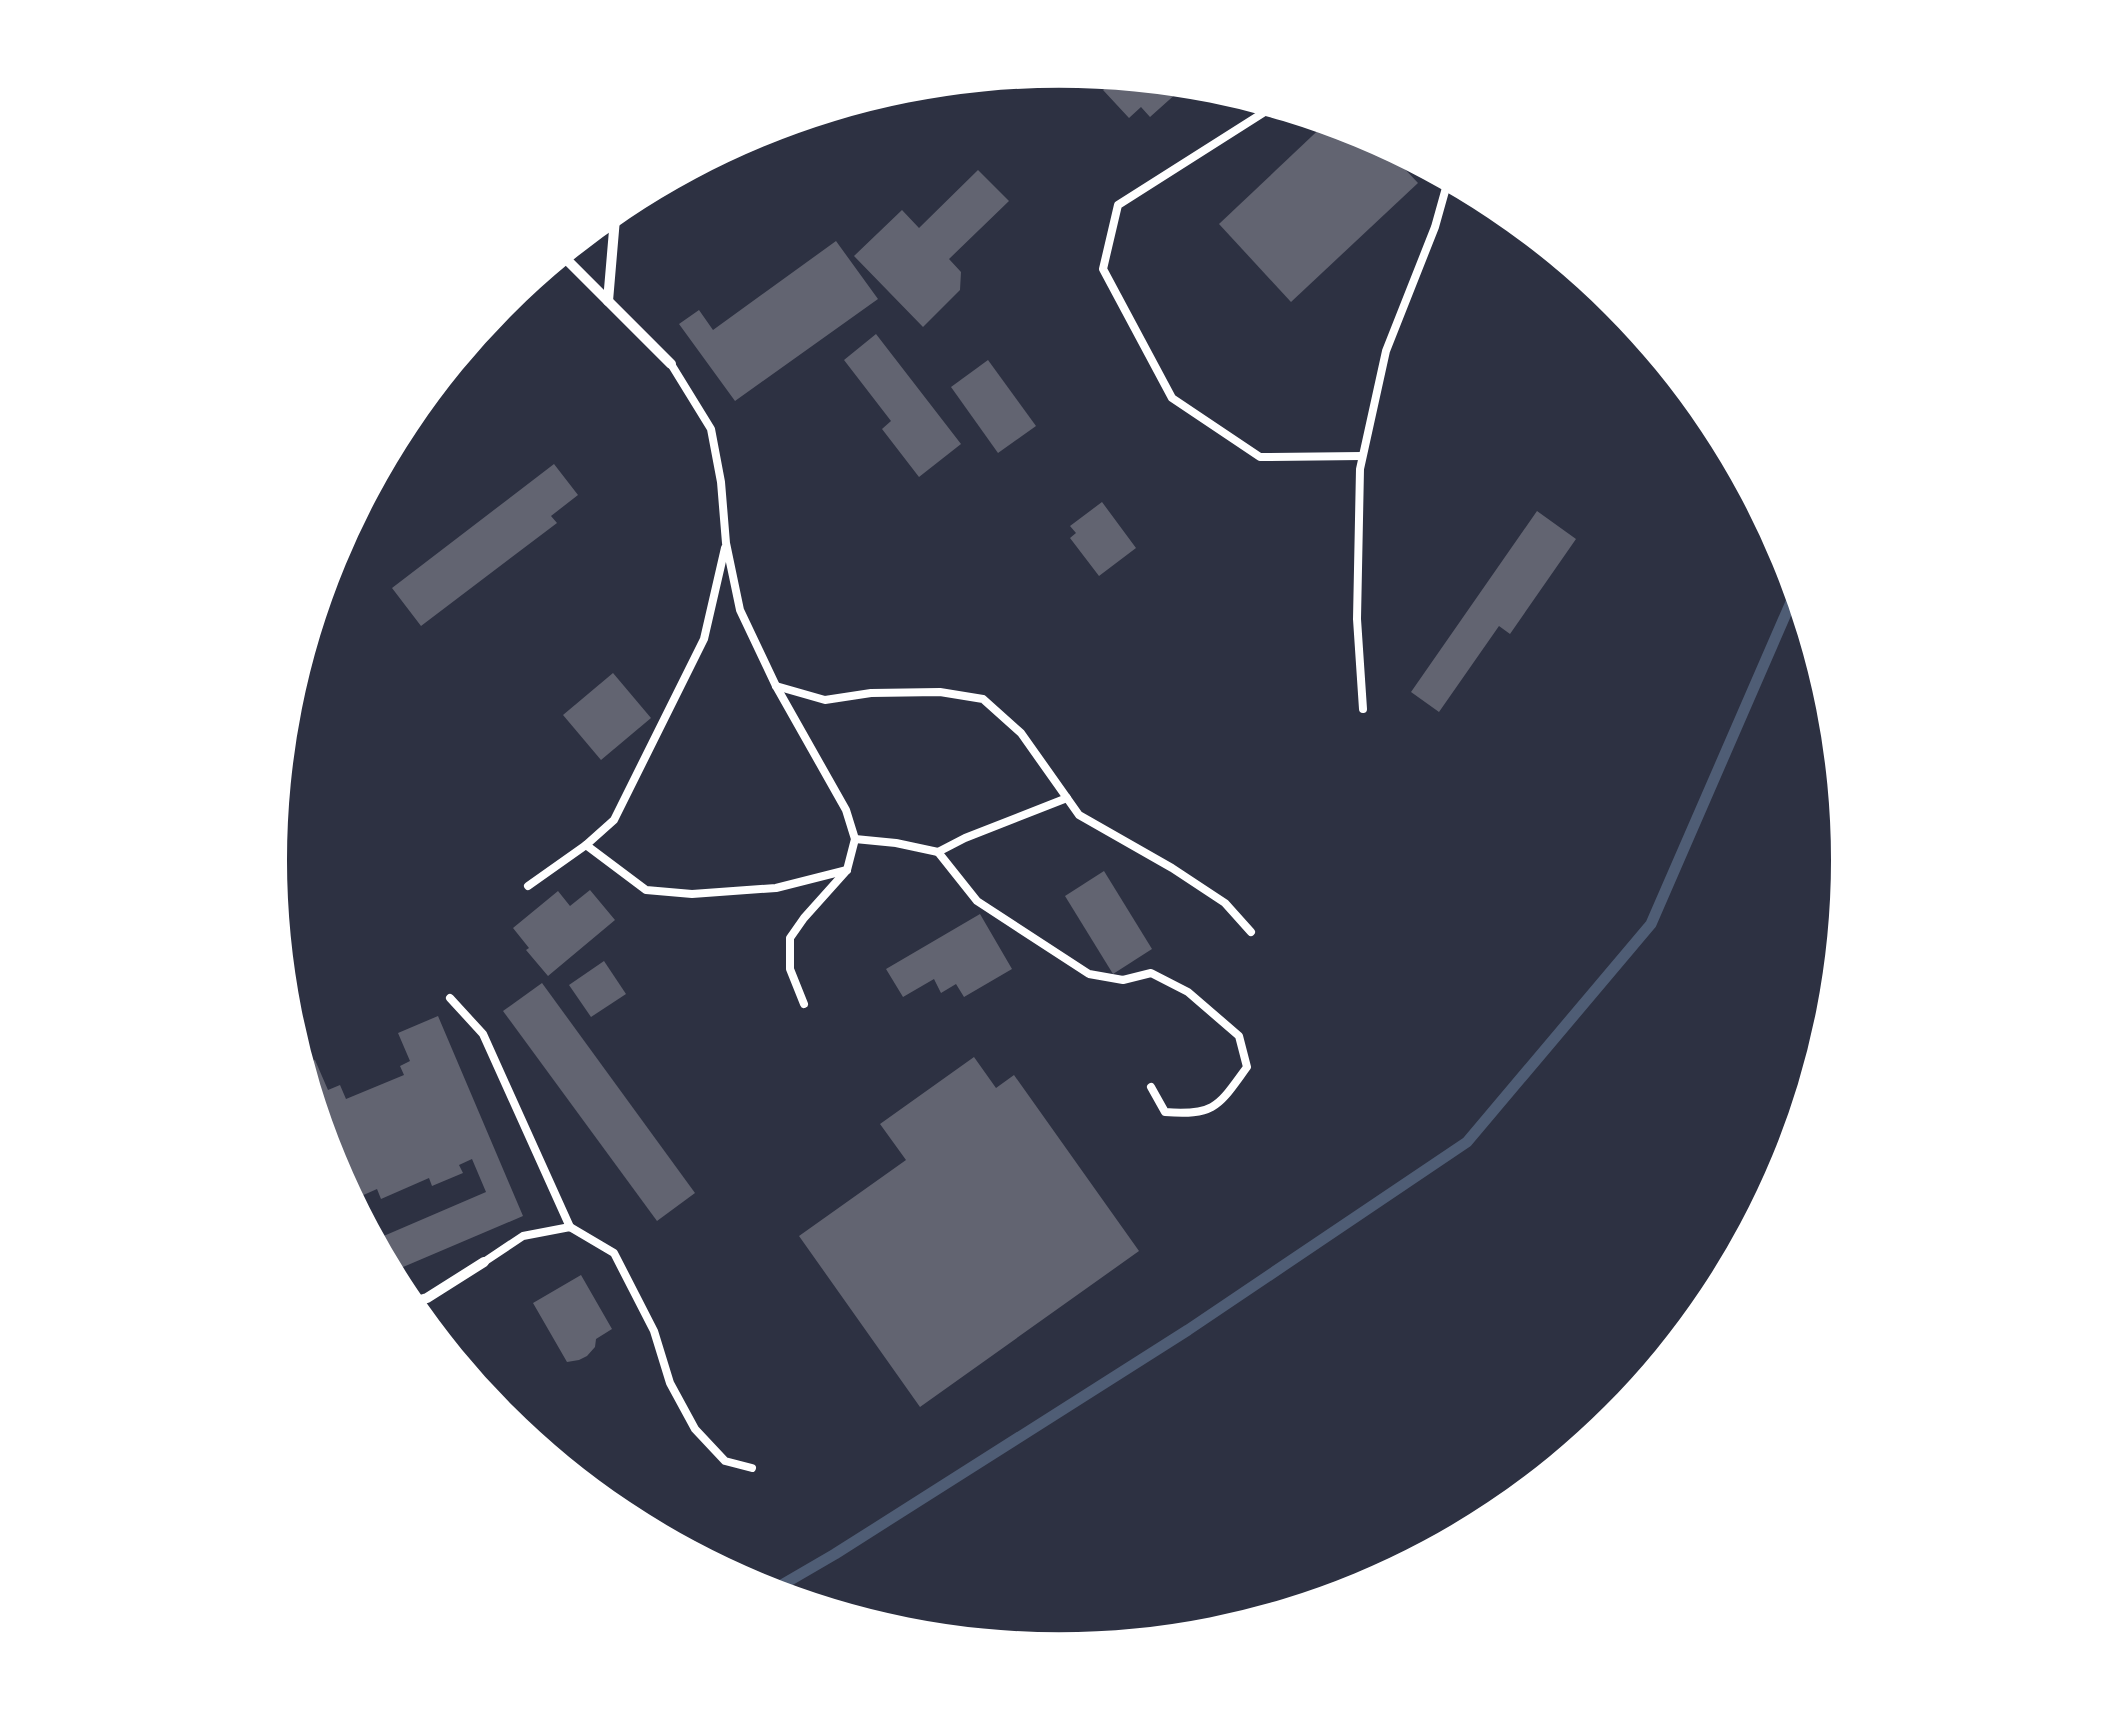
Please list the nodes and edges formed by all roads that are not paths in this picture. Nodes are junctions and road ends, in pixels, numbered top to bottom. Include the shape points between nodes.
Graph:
1 (1261, 114) edge
2 (1444, 190) edge
3 (614, 229) edge
4 (570, 263) edge
5 (608, 301) junction
6 (671, 364) joint
7 (1362, 456) junction
8 (726, 544) junction
9 (776, 686) junction
10 (1363, 709) dead end
11 (1067, 798) junction
12 (855, 839) junction
13 (586, 846) junction
14 (938, 852) junction
15 (847, 870) junction
16 (528, 886) dead end
17 (1251, 932) dead end
18 (450, 998) dead end
19 (804, 1004) dead end
20 (1150, 1087) dead end
21 (570, 1227) junction
22 (484, 1262) joint
23 (424, 1299) edge
24 (752, 1468) dead end

1 - 7 lane via 1118,205 1103,269 1172,398 1260,457
2 - 7 lane via 1386,351
3 - 5 street
4 - 5 street
5 - 6 street
6 - 8 lane via 711,429
7 - 10 lane via 1357,619
8 - 9 lane via 740,610
8 - 13 lane via 704,639 614,820
9 - 11 lane via 825,700 940,692 982,700 1021,733
9 - 12 lane via 846,810
11 - 14 lane
11 - 17 lane via 1079,815 1224,902
12 - 14 lane
12 - 15 lane
13 - 15 lane via 646,890 776,888
13 - 16 lane
14 - 20 lane via 977,901 1089,974 1123,980 1151,973 1188,992 1239,1036 1247,1067 1219,1105 1194,1114 1166,1112
15 - 19 lane via 790,938 790,968
18 - 21 lane via 483,1034
21 - 22 lane via 523,1236
21 - 24 lane via 614,1253 695,1429 724,1460
22 - 23 street

